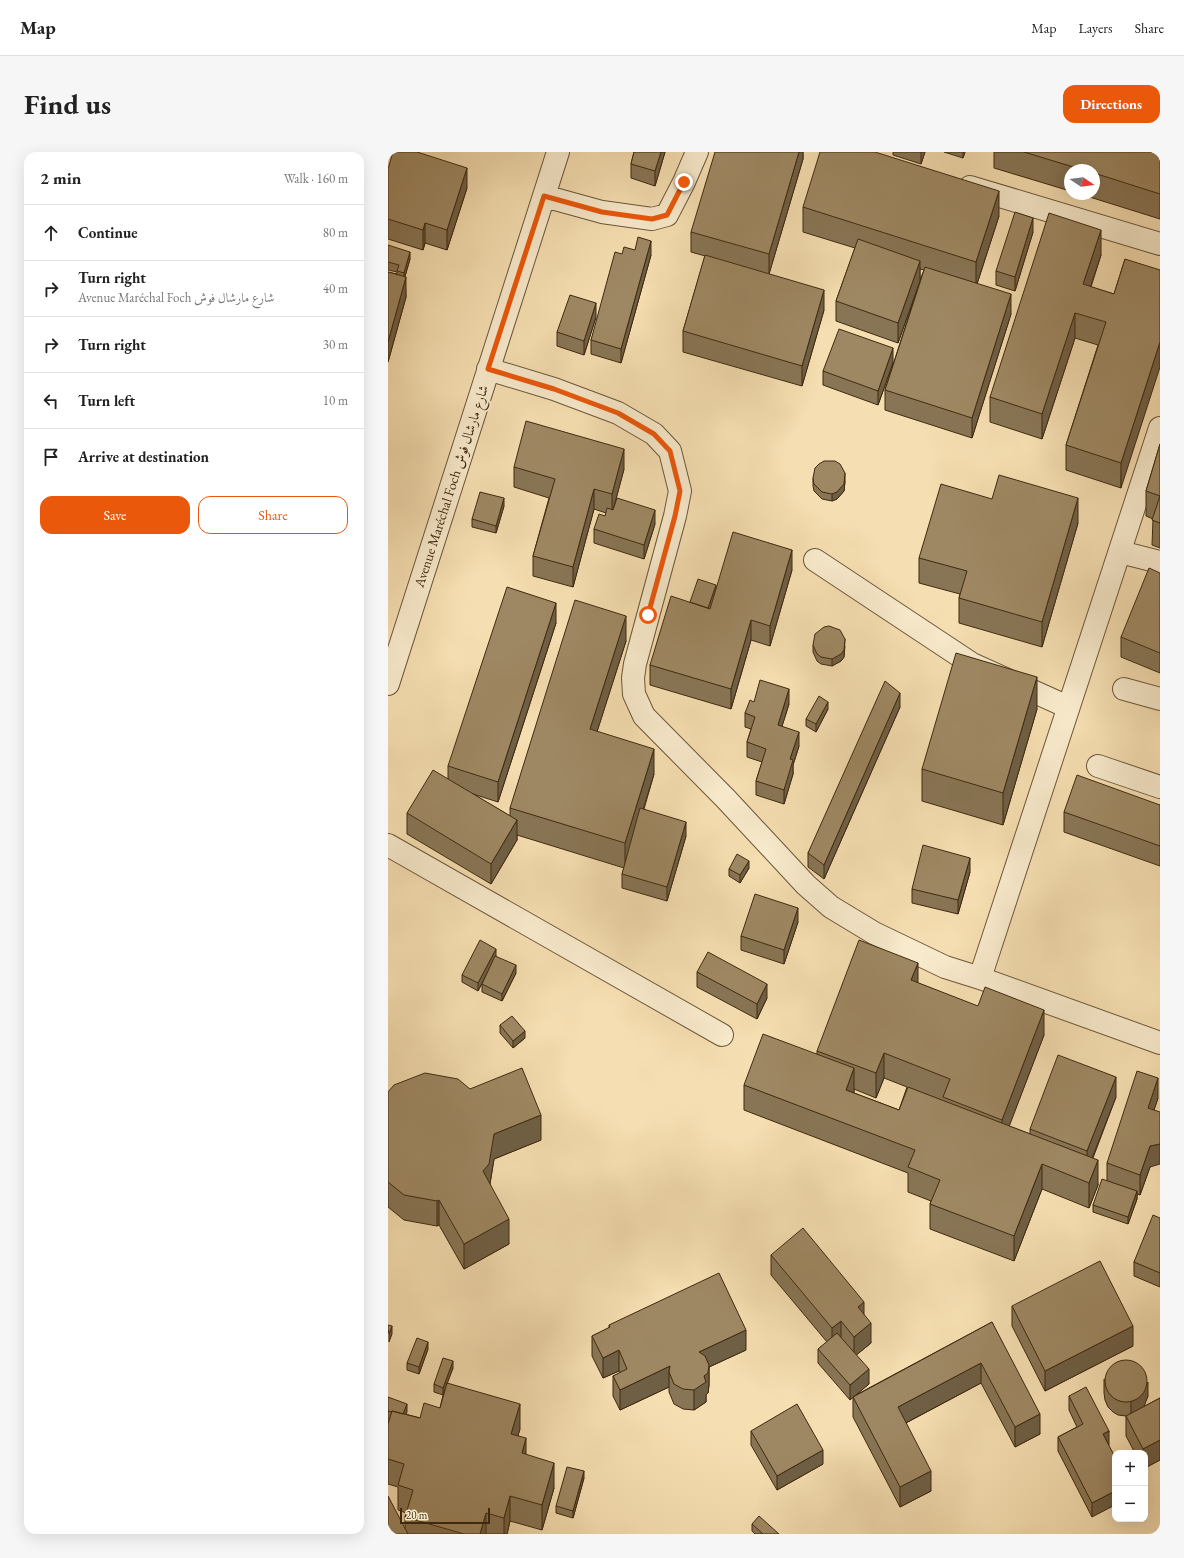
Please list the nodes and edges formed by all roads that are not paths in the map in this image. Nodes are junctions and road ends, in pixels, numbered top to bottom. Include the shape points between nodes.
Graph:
1 (558, 152) edge
2 (697, 152) edge
3 (952, 182) edge
4 (544, 196) junction
5 (1160, 244) edge
6 (488, 369) junction
7 (1160, 428) edge
8 (1120, 552) junction
9 (815, 560) dead end
10 (1160, 562) edge
11 (388, 684) edge
12 (1124, 689) dead end
13 (1160, 699) edge
14 (1068, 707) junction
15 (1098, 766) dead end
16 (1160, 787) edge
17 (388, 845) edge
18 (980, 978) junction
19 (722, 1035) dead end
20 (1160, 1043) edge

1 - 4 street, Avenue Maréchal Foch شارع مارشال فوش
2 - 4 street via 667,215 652,219 602,212
3 - 5 street
4 - 6 street, Avenue Maréchal Foch شارع مارشال فوش
6 - 11 street, Avenue Maréchal Foch شارع مارشال فوش
6 - 18 street via 554,389 618,413 654,434 670,451 680,491 633,678 634,694 644,716 806,885 831,907 874,933 945,967
7 - 8 street
8 - 10 street
8 - 14 street
9 - 14 street via 972,664
12 - 13 street
14 - 18 street
15 - 16 street
17 - 19 street
18 - 20 street

